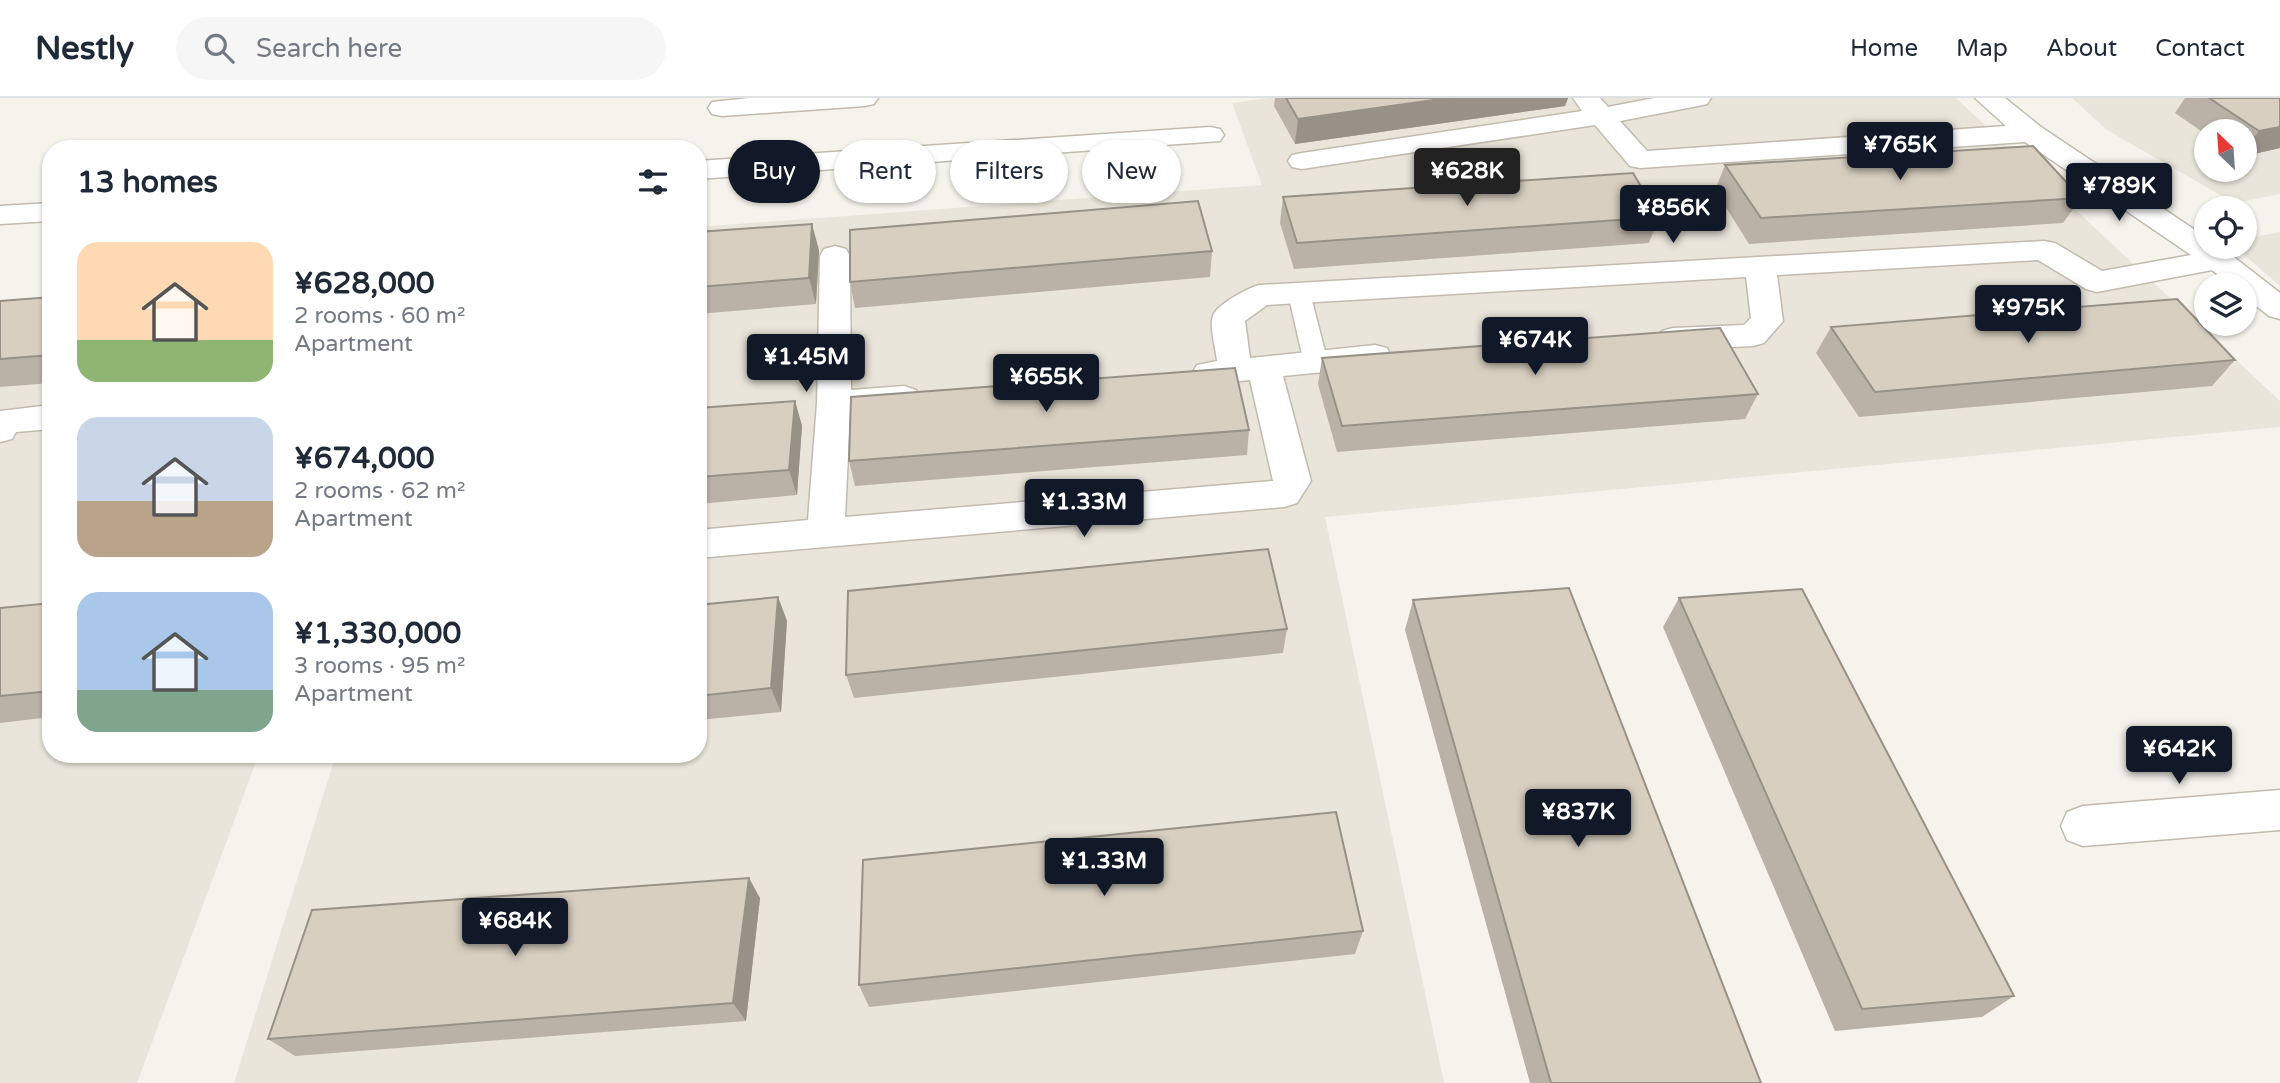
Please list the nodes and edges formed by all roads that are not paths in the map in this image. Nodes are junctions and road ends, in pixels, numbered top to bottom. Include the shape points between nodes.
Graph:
1 (865, 98) edge
2 (1698, 98) edge
3 (1988, 98) edge
4 (1594, 107) edge
5 (2031, 134) junction
6 (1210, 135) dead end
7 (716, 137) edge
8 (1302, 161) dead end
9 (42, 213) edge
10 (0, 215) edge
11 (2194, 243) edge
12 (835, 256) dead end
13 (2218, 259) joint
14 (1760, 266) junction
15 (1299, 293) junction
16 (2280, 309) edge
17 (1643, 341) edge
18 (1410, 354) edge
19 (1315, 359) junction
20 (1249, 370) junction
21 (1180, 376) edge
22 (930, 396) edge
23 (834, 403) junction
24 (42, 417) edge
25 (0, 430) edge
26 (826, 532) junction
27 (707, 543) edge
28 (2280, 810) edge
29 (2083, 826) dead end

1 - 7 street
2 - 4 street
3 - 5 street
4 - 5 street via 1640,160
4 - 8 street
5 - 11 street
6 - 7 street
9 - 10 street
12 - 23 street
13 - 14 street via 2097,282 2044,250
13 - 16 street
14 - 15 street
14 - 17 street via 1767,321 1753,335
15 - 19 lane
15 - 20 street via 1259,296 1228,317
18 - 19 street
19 - 20 street
20 - 21 street
20 - 26 street via 1293,481 1284,494
22 - 23 street
23 - 26 street
24 - 25 street via 6,421
26 - 27 street
28 - 29 street

